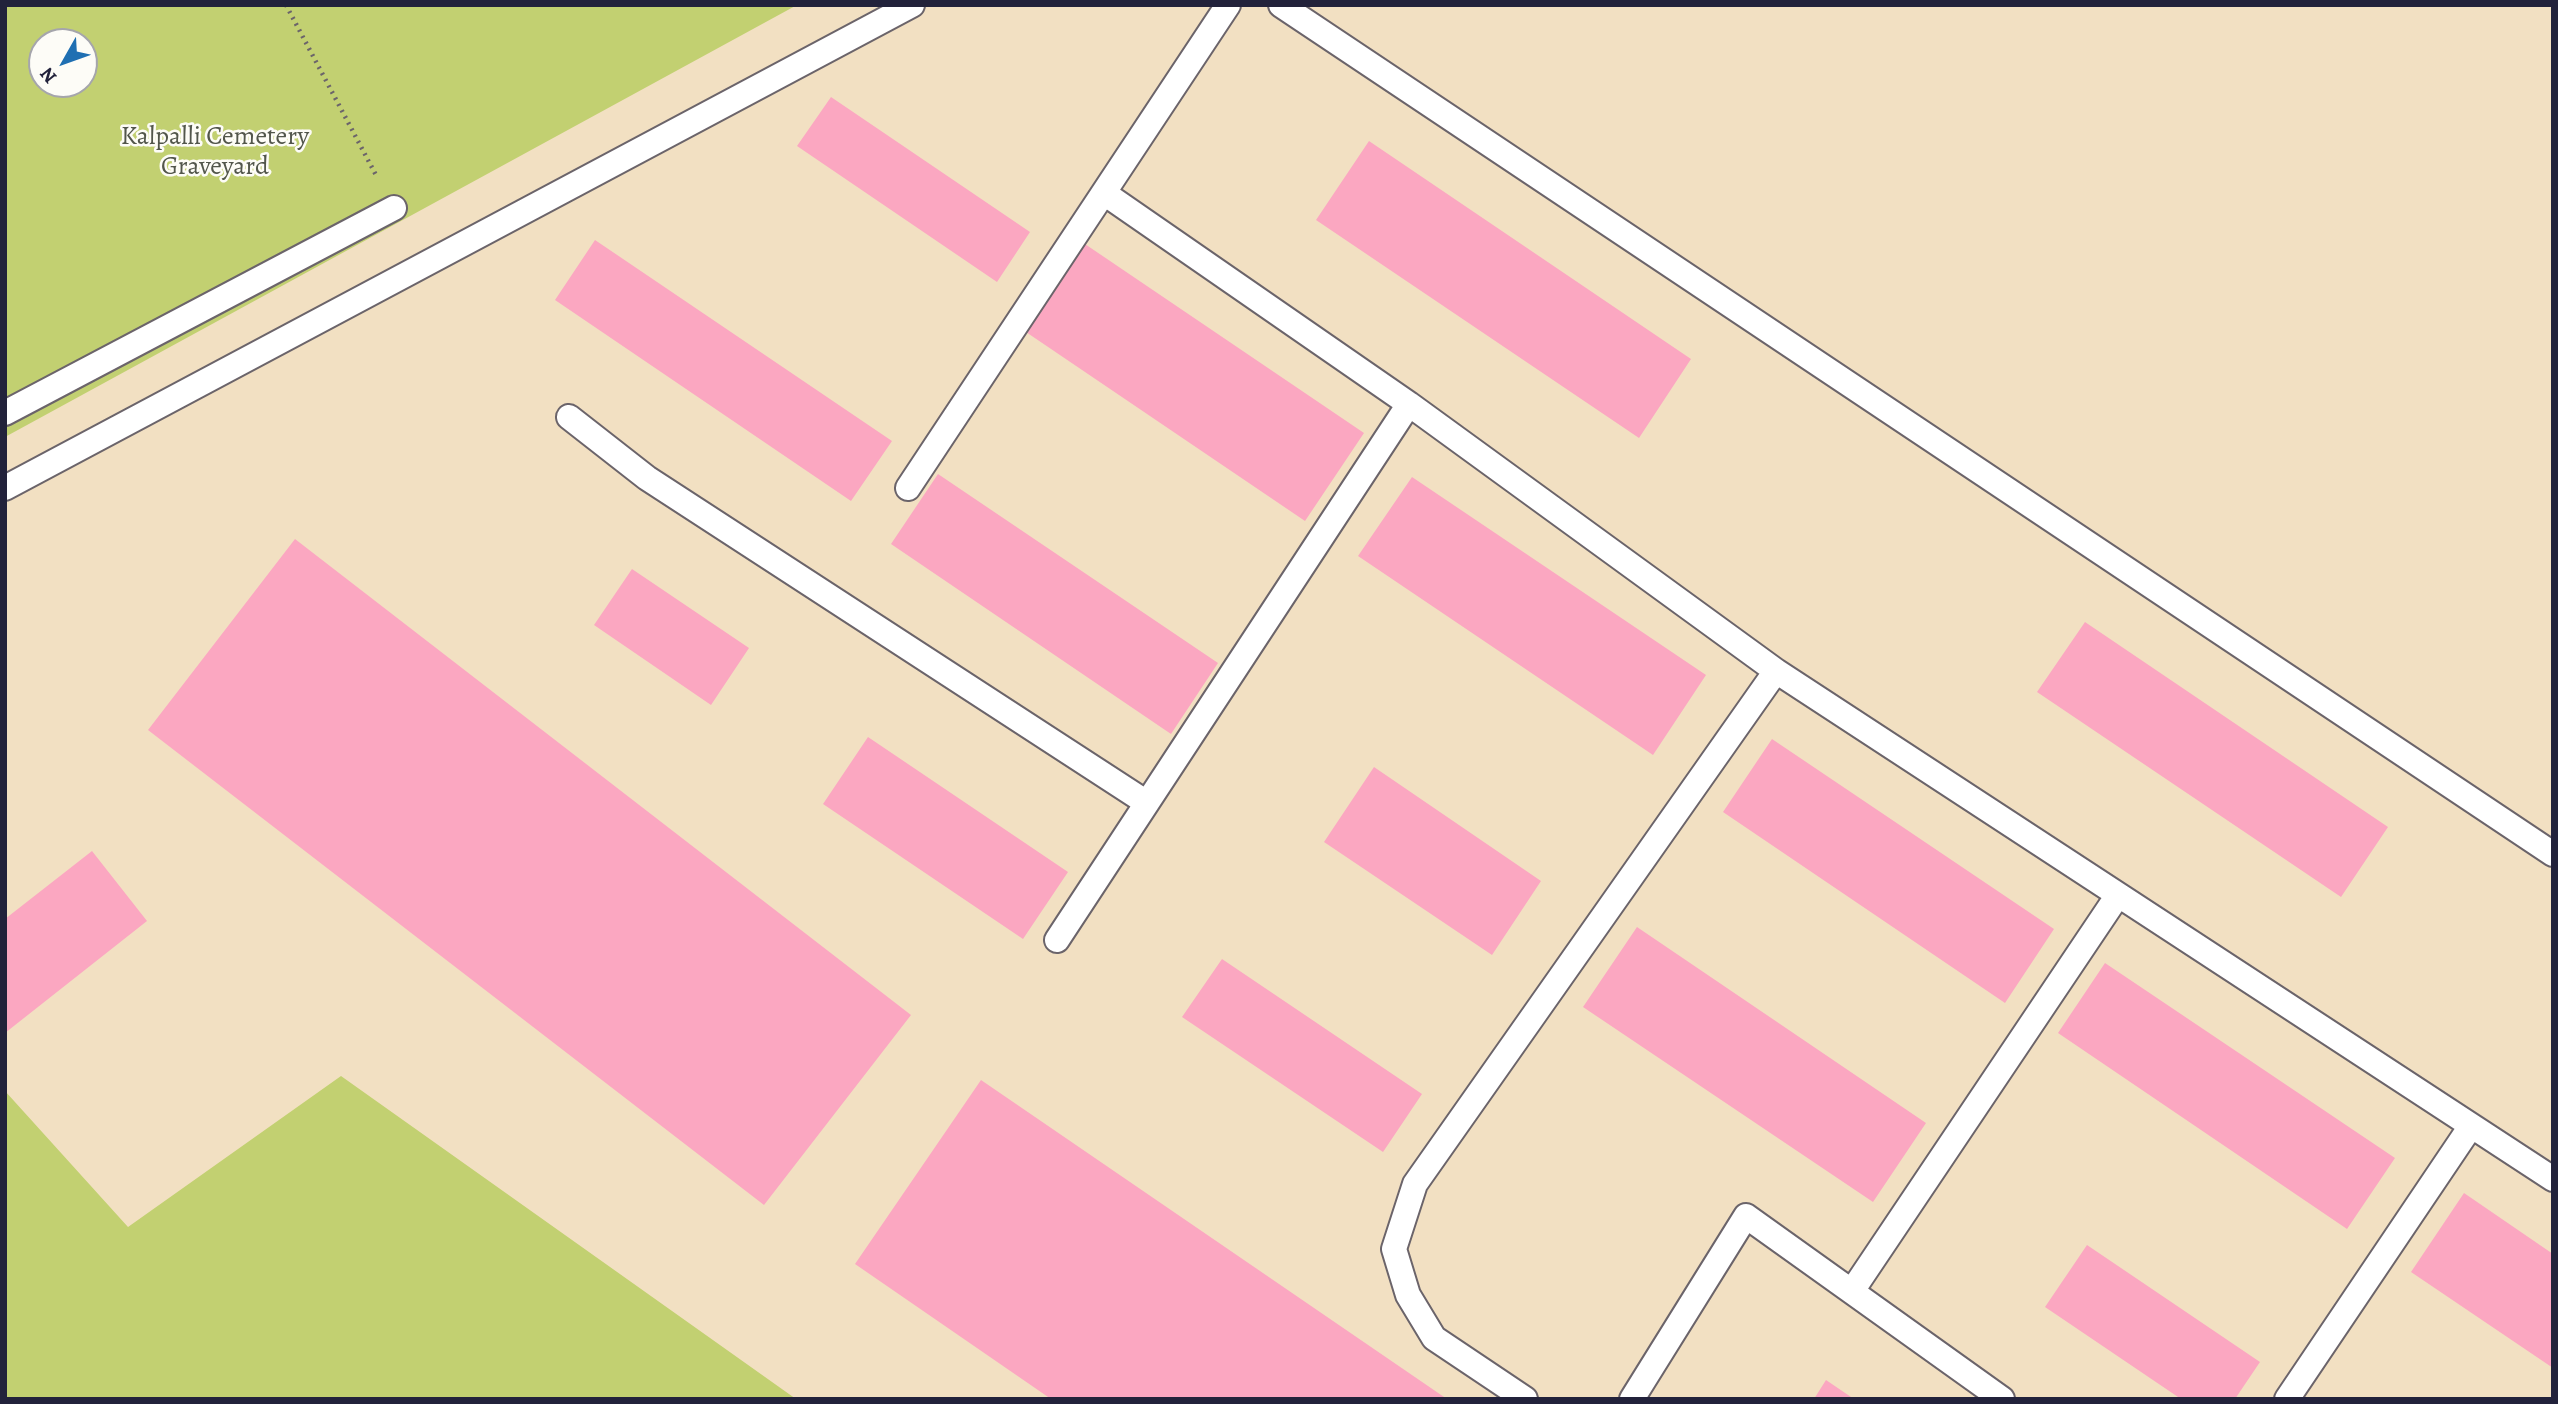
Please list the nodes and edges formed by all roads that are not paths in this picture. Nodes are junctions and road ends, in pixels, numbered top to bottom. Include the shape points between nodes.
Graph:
1 (912, 5) edge
2 (1228, 5) edge
3 (1281, 5) edge
4 (1104, 193) junction
5 (394, 208) road end
6 (1409, 404) junction
7 (5, 413) edge
8 (569, 417) dead end
9 (5, 488) edge
10 (908, 488) dead end
11 (1776, 671) junction
12 (1147, 803) junction
13 (2553, 854) edge
14 (2119, 895) junction
15 (1057, 940) dead end
16 (2471, 1126) junction
17 (2553, 1179) edge
18 (1852, 1291) junction
19 (1642, 1395) edge
20 (1525, 1399) edge
21 (2002, 1399) edge
22 (2287, 1399) edge

1 - 9 lane
2 - 4 lane
3 - 13 lane
4 - 6 lane
4 - 10 lane
5 - 7 lane
6 - 11 lane
6 - 12 lane
8 - 12 lane via 647,478
11 - 14 lane
11 - 20 lane via 1415,1184 1394,1249 1408,1295 1434,1338
12 - 15 lane
14 - 16 lane
14 - 18 lane
16 - 17 lane
16 - 22 lane
18 - 19 lane via 1746,1216
18 - 21 lane

